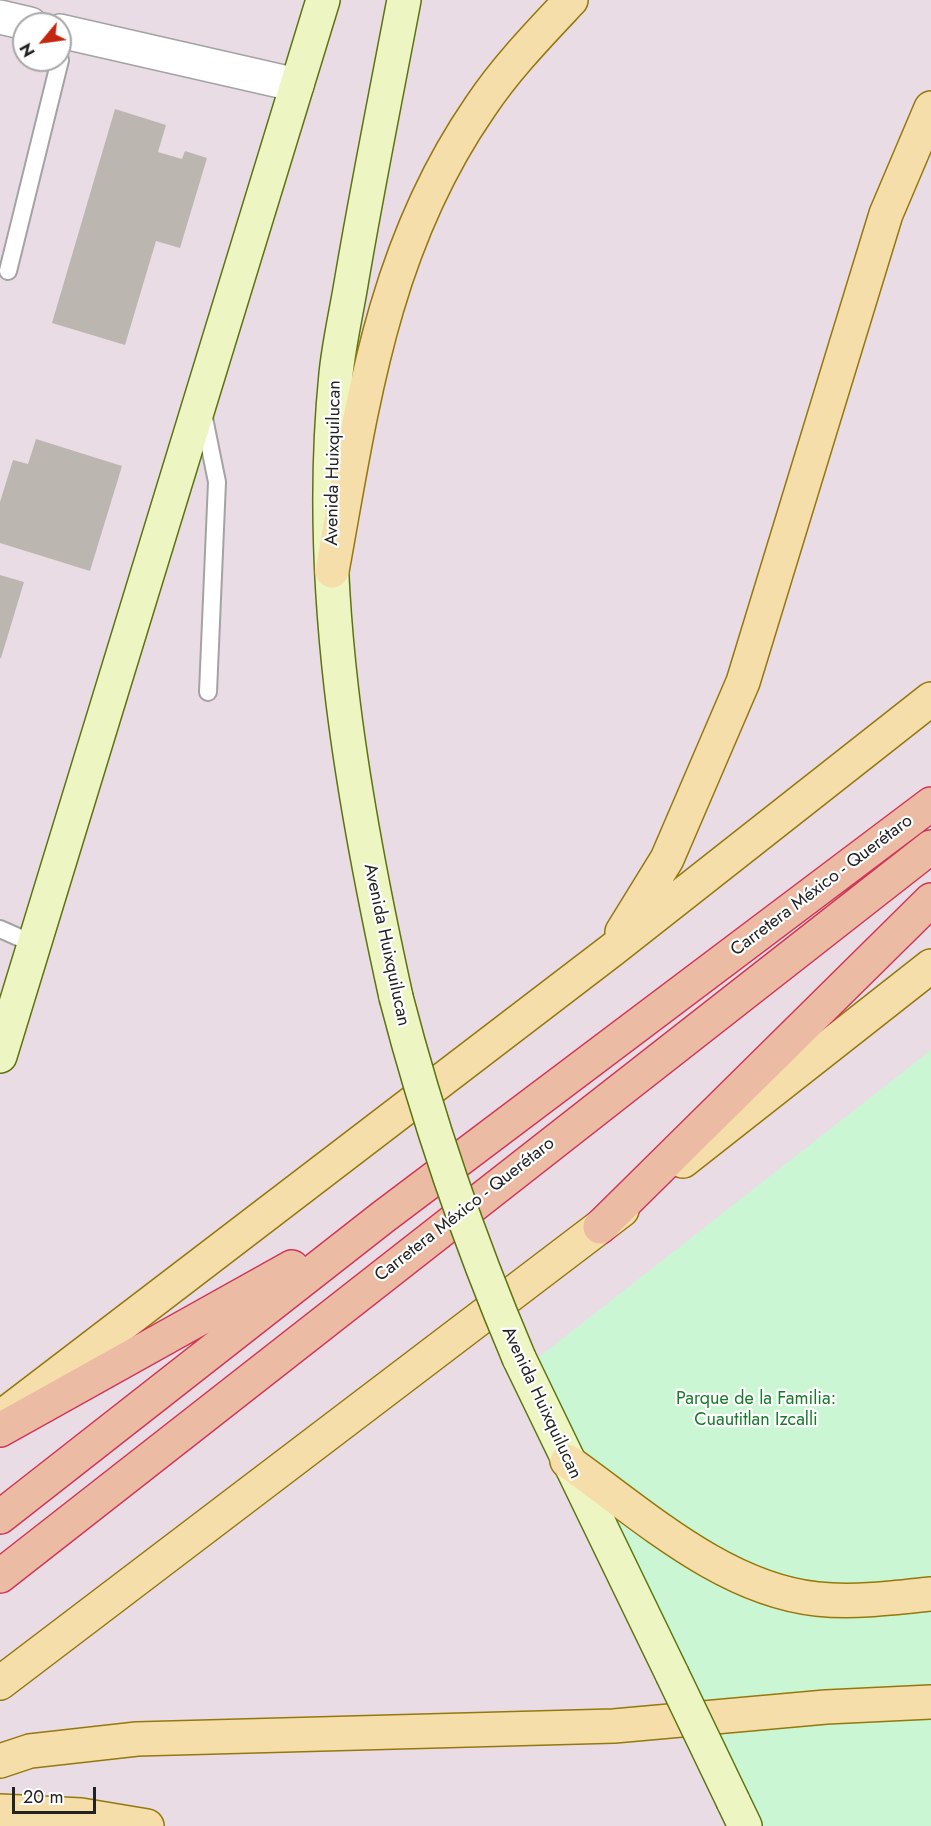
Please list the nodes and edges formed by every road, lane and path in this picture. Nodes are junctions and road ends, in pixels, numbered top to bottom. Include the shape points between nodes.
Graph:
1 (323, 0) edge
2 (404, 0) edge
3 (571, 0) edge
4 (72, 47) edge
5 (56, 72) edge
6 (297, 85) junction
7 (931, 108) edge
8 (8, 271) dead end
9 (200, 401) junction
10 (332, 571) junction
11 (208, 692) dead end
12 (931, 699) edge
13 (931, 804) edge
14 (931, 847) edge
15 (931, 900) edge
16 (0, 929) edge
17 (34, 944) junction
18 (612, 950) junction
19 (931, 966) edge
20 (0, 1056) edge
21 (382, 1217) junction
22 (600, 1227) junction
23 (0, 1418) edge
24 (0, 1430) edge
25 (567, 1461) junction
26 (0, 1517) edge
27 (0, 1576) edge
28 (931, 1594) edge
29 (0, 1683) edge
30 (931, 1702) edge
31 (0, 1761) edge
32 (0, 1811) edge
33 (739, 1814) edge
34 (147, 1826) edge

1 - 6 main road
2 - 10 main road, Avenida Huixquilucan via 336,373
3 - 10 main road via 480,106 417,220 376,343
4 - 6 street
5 - 8 lane
6 - 9 main road
7 - 18 main road via 886,214 743,682 667,859
9 - 11 lane via 216,482
9 - 17 main road
10 - 25 main road, Avenida Huixquilucan, bridge via 343,708 355,790 373,891 412,1060 451,1185 519,1358
12 - 18 main road
13 - 21 highway, Carretera México - Querétaro
14 - 27 highway, Carretera México - Querétaro
15 - 22 highway
16 - 17 lane
17 - 20 main road
18 - 23 main road
19 - 22 main road
21 - 24 highway
21 - 26 highway, Carretera México - Querétaro
22 - 29 main road
25 - 28 main road via 717,1568 763,1588 816,1599 872,1600
25 - 33 main road, Avenida Huixquilucan, bridge
30 - 31 main road via 614,1726 137,1738 30,1751
32 - 34 main road via 81,1815

